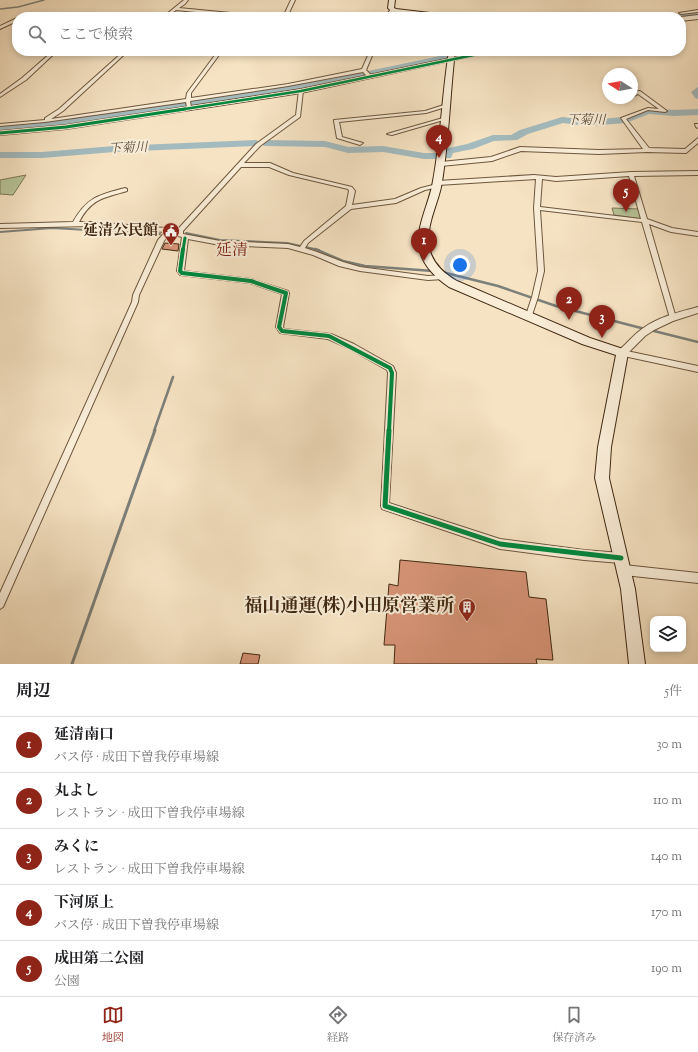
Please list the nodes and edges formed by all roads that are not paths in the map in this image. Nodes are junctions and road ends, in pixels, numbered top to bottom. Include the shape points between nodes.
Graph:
1 (186, 0) edge
2 (293, 0) edge
3 (392, 0) edge
4 (174, 9) junction
5 (392, 10) joint
6 (698, 11) edge
7 (171, 12) edge
8 (208, 12) edge
9 (287, 12) edge
10 (408, 12) edge
11 (686, 15) edge
12 (698, 17) edge
13 (686, 18) edge
14 (12, 22) edge
15 (1, 28) edge
16 (49, 56) edge
17 (120, 56) edge
18 (216, 56) edge
19 (370, 56) edge
20 (447, 56) edge
21 (451, 56) edge
22 (365, 71) junction
23 (371, 77) junction
24 (301, 91) junction
25 (638, 92) edge
26 (0, 96) edge
27 (188, 100) junction
28 (447, 105) junction
29 (189, 107) junction
30 (446, 119) junction
31 (45, 121) junction
32 (0, 125) edge
33 (0, 133) edge
34 (390, 134) dead end
35 (698, 140) edge
36 (360, 143) dead end
37 (647, 150) junction
38 (441, 164) junction
39 (240, 165) junction
40 (698, 173) edge
41 (631, 174) junction
42 (539, 177) junction
43 (437, 185) junction
44 (125, 190) dead end
45 (349, 207) junction
46 (537, 208) junction
47 (646, 221) junction
48 (75, 224) junction
49 (0, 226) edge
50 (169, 231) junction
51 (183, 234) junction
52 (698, 234) edge
53 (303, 247) junction
54 (442, 277) junction
55 (698, 310) edge
56 (529, 316) junction
57 (673, 318) junction
58 (622, 353) junction
59 (698, 369) edge
60 (623, 564) junction
61 (698, 578) edge
62 (0, 604) edge
63 (637, 664) edge

1 - 4 street
2 - 9 street
3 - 5 main road
4 - 7 street
4 - 8 street
5 - 10 main road
6 - 11 street
12 - 13 street
14 - 15 street
16 - 26 street
17 - 31 street
18 - 27 street via 189,93
19 - 22 street
20 - 23 street
21 - 28 main road
22 - 23 street
22 - 27 street
23 - 24 street
24 - 29 street
24 - 39 street via 298,116 258,145
25 - 37 street via 665,111 648,109 623,118
27 - 29 street
27 - 31 street
28 - 30 main road
28 - 36 street via 426,112 336,121 340,138
29 - 33 street via 66,127
30 - 34 street
30 - 38 main road
31 - 32 street
35 - 37 street via 686,151
37 - 38 street via 598,152 520,149 492,159
38 - 43 main road
39 - 45 street via 276,167 291,174 350,188 352,191
39 - 51 street via 206,201
40 - 41 street
41 - 42 street via 556,179
41 - 47 street
42 - 43 street
42 - 46 street
43 - 45 street via 396,201
43 - 54 main road via 423,246 429,262
44 - 48 street via 89,202
45 - 53 street
46 - 47 street
46 - 56 street via 541,271
47 - 52 street via 671,230
47 - 57 street
48 - 49 street
48 - 50 street
50 - 51 street
50 - 62 street via 161,240 136,295
51 - 53 street via 220,243
51 - 60 street via 180,271 182,273 251,281 286,293 278,327 282,331 329,336 390,368 392,373 385,506 500,544 584,555
53 - 54 street via 341,264 360,269 428,278
54 - 56 main road
55 - 57 street
56 - 58 main road via 586,341
57 - 58 street via 647,330
58 - 59 street
58 - 60 main road via 619,380 602,459 602,478
60 - 61 street
60 - 63 main road

